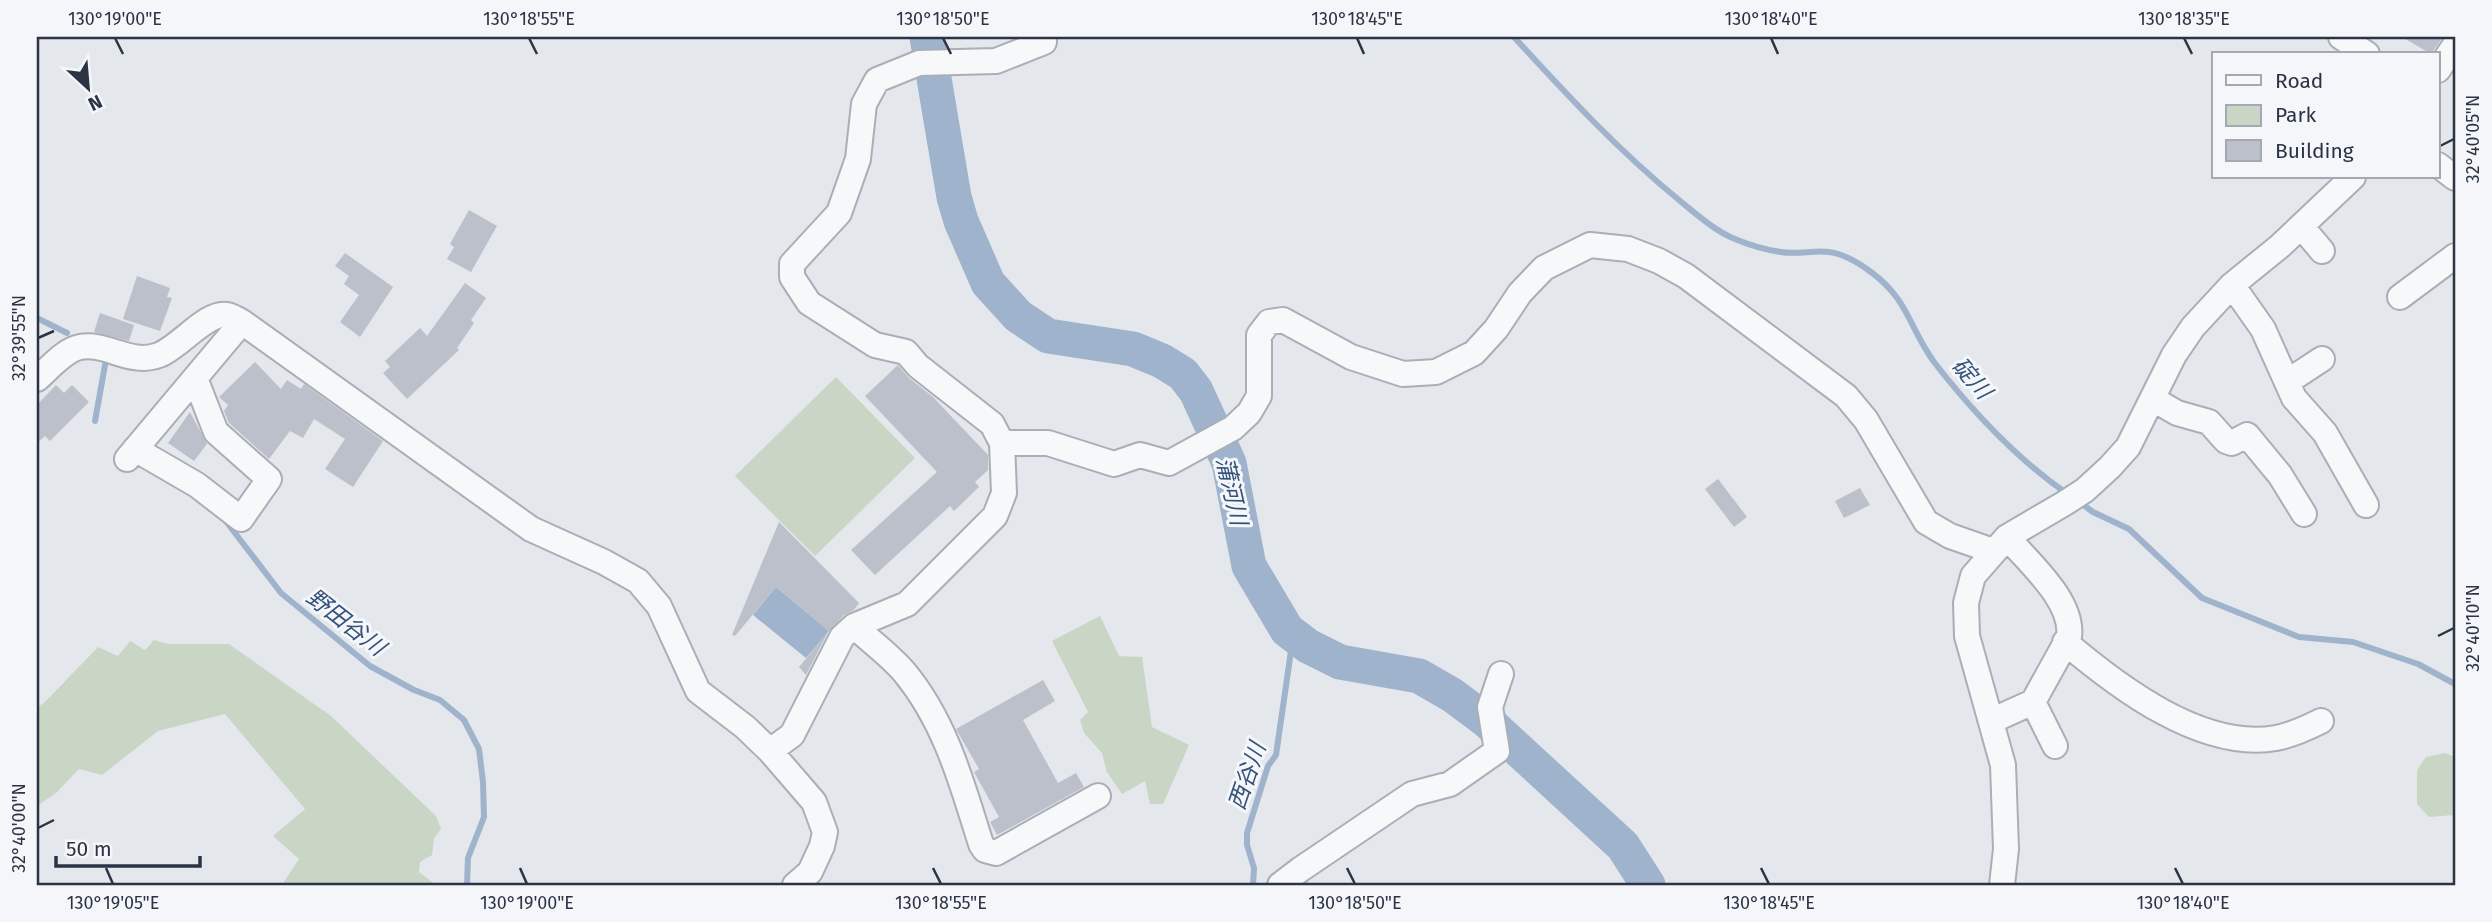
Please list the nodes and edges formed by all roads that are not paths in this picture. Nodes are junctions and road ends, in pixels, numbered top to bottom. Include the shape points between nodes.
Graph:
1 (1044, 42) dead end
2 (2455, 45) edge
3 (2341, 46) edge
4 (2360, 52) edge
5 (2440, 67) edge
6 (2440, 167) edge
7 (2352, 178) edge
8 (2455, 178) edge
9 (2301, 226) junction
10 (2322, 251) dead end
11 (2455, 256) edge
12 (2232, 285) junction
13 (2400, 297) dead end
14 (242, 322) junction
15 (2322, 359) dead end
16 (195, 378) junction
17 (37, 379) edge
18 (2287, 382) junction
19 (2153, 399) junction
20 (1002, 443) junction
21 (2366, 505) dead end
22 (2304, 514) dead end
23 (2000, 544) junction
24 (854, 626) junction
25 (2065, 642) junction
26 (1501, 674) dead end
27 (2033, 702) junction
28 (1991, 720) junction
29 (2321, 721) dead end
30 (2055, 746) dead end
31 (770, 751) junction
32 (1098, 796) dead end
33 (795, 885) edge
34 (1280, 885) edge
35 (2002, 885) edge

1 - 20 street via 996,61 919,63 877,80 864,104 858,159 839,213 792,264 792,277 809,303 876,345 906,352 992,424
2 - 5 street
3 - 4 street
6 - 8 street
7 - 9 street
9 - 10 street
9 - 12 street
11 - 13 street
12 - 18 street via 2263,329
12 - 19 street via 2193,327
14 - 16 street
14 - 17 street via 218,315 173,349 140,359 80,347
14 - 31 street via 531,529 638,581 659,606 698,691
15 - 18 street
16 - 16 street via 216,432 269,479 241,519 197,485 131,454
18 - 21 street via 2294,398 2325,433
19 - 22 street via 2177,413 2209,422 2226,441 2232,443 2247,435
19 - 23 street via 2128,447 2075,497
20 - 23 street via 1048,443 1114,464 1140,455 1170,463 1233,428 1249,413 1259,396 1259,335 1269,322 1283,320 1351,358 1403,374 1436,372 1474,353 1544,268 1590,245 1628,248 1686,275 1846,396 1866,420 1926,522 1950,536
20 - 24 street via 1004,493 995,516 907,604
23 - 25 street via 2056,594 2070,625
23 - 28 street via 1973,576 1966,603 1967,636
24 - 31 street via 842,637 792,735
24 - 32 street via 918,691 948,743 985,850 996,853
25 - 27 street
25 - 29 street via 2108,678 2188,727 2246,739 2275,738
26 - 34 street via 1490,707 1497,751 1450,784 1412,794
27 - 28 street
27 - 30 street
28 - 35 street via 2003,765 2006,849
31 - 33 street via 814,802 825,832 810,872

